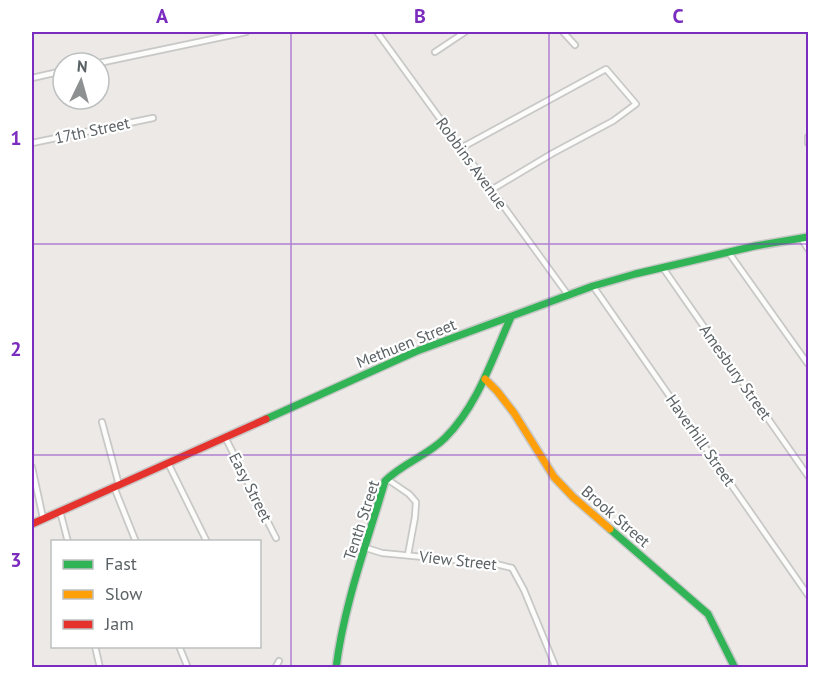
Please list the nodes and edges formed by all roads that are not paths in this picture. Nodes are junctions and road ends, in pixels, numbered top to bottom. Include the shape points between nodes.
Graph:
1 (246, 32) edge
2 (377, 32) edge
3 (465, 32) edge
4 (563, 32) edge
5 (575, 45) dead end
6 (435, 52) dead end
7 (111, 60) edge
8 (51, 74) edge
9 (32, 78) edge
10 (153, 118) dead end
11 (808, 137) edge
12 (32, 143) edge
13 (808, 143) edge
14 (461, 148) junction
15 (491, 190) junction
16 (805, 237) edge
17 (808, 249) edge
18 (729, 253) junction
19 (663, 268) junction
20 (593, 286) junction
21 (568, 295) junction
22 (511, 317) junction
23 (808, 364) edge
24 (485, 379) junction
25 (102, 422) dead end
26 (225, 437) junction
27 (168, 463) junction
28 (32, 467) edge
29 (808, 477) edge
30 (387, 479) junction
31 (116, 486) junction
32 (60, 511) junction
33 (43, 519) junction
34 (32, 524) edge
35 (276, 538) dead end
36 (67, 540) edge
37 (135, 540) edge
38 (206, 540) edge
39 (366, 548) junction
40 (408, 555) junction
41 (808, 595) edge
42 (95, 648) edge
43 (180, 648) edge
44 (279, 661) dead end
45 (100, 668) edge
46 (188, 668) edge
47 (275, 668) edge
48 (336, 668) edge
49 (556, 668) edge
50 (735, 668) edge

1 - 7 street
2 - 14 street, Robbins Avenue
3 - 6 street
4 - 5 street
8 - 9 street
10 - 12 street, 17th Street
11 - 13 street
14 - 15 street, Robbins Avenue
14 - 15 street via 606,69 636,104
15 - 21 street, Robbins Avenue
16 - 17 street
16 - 18 street, Methuen Street
18 - 19 street, Methuen Street
18 - 23 street
19 - 20 street, Methuen Street
19 - 29 street, Amesbury Street
20 - 21 street, Methuen Street
20 - 41 street, Haverhill Street
21 - 22 street, Methuen Street
22 - 24 street, Tenth Street
22 - 26 street, Methuen Street via 407,354
24 - 30 street, Tenth Street via 465,415 446,438
24 - 50 street, Brook Street via 514,413 559,483 708,614
25 - 31 street
26 - 27 street, Methuen Street
26 - 35 street, Easy Street
27 - 31 street, Methuen Street
27 - 38 street
28 - 33 street
30 - 39 street, Tenth Street
30 - 40 street via 415,501 416,517
31 - 32 street, Methuen Street
31 - 37 street
32 - 33 street, Methuen Street
32 - 36 street
33 - 34 street, Methuen Street
39 - 40 street, View Street
39 - 48 street, Tenth Street via 345,615
40 - 49 street, View Street via 512,568
42 - 45 street
43 - 46 street
44 - 47 street

